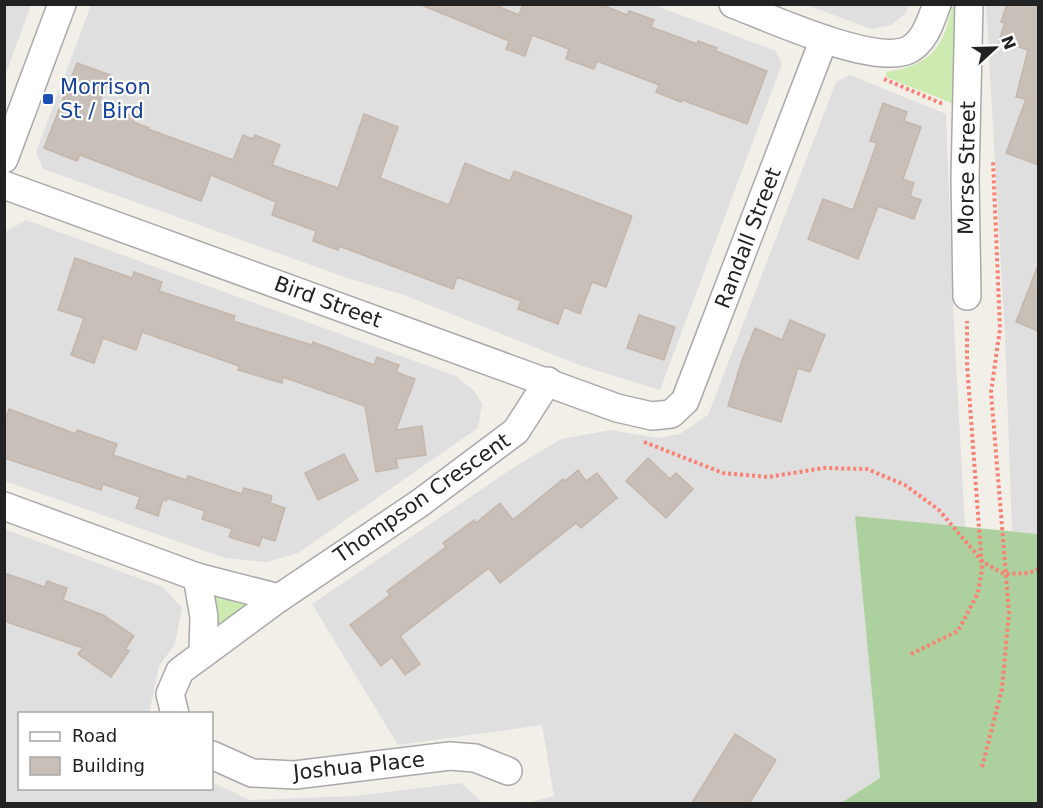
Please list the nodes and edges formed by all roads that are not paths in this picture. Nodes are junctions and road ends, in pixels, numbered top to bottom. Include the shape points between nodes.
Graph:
1 (62, 4) edge
2 (734, 4) edge
3 (937, 4) edge
4 (969, 4) edge
5 (824, 39) junction
6 (4, 159) edge
7 (4, 185) edge
8 (967, 296) road end
9 (548, 381) junction
10 (652, 416) joint
11 (4, 506) edge
12 (197, 578) junction
13 (279, 598) junction
14 (203, 653) junction
15 (175, 712) edge
16 (213, 755) edge
17 (508, 771) dead end

1 - 6 street
2 - 5 street
3 - 5 street via 924,35 909,50 885,54
4 - 8 street, Morse Street
5 - 10 street, Randall Street via 685,401 672,414
7 - 9 street, Bird Street
9 - 10 street, Bird Street via 617,408
9 - 13 street, Thompson Crescent via 516,432 420,503
11 - 12 street
12 - 13 street
12 - 14 street via 204,617
13 - 14 street
14 - 15 street via 180,671 170,694
16 - 17 street, Joshua Place via 252,773 295,775 450,756 475,758

